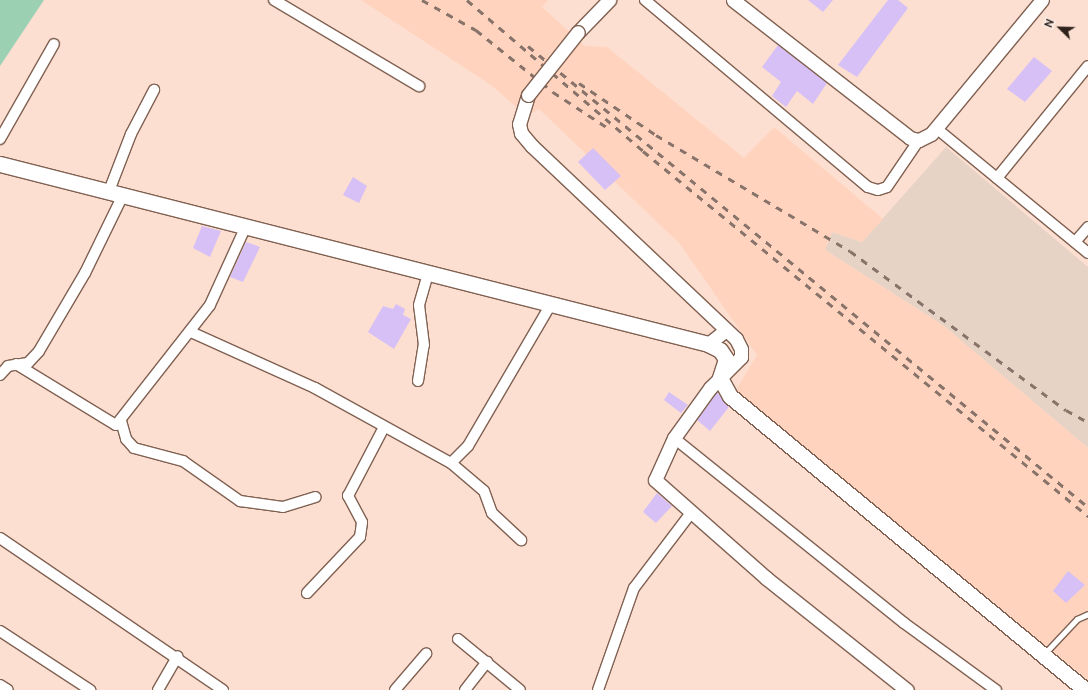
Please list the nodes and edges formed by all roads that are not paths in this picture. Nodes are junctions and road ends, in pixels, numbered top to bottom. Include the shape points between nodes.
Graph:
1 (274, 0) edge
2 (609, 0) edge
3 (645, 0) edge
4 (1042, 0) edge
5 (739, 2) edge
6 (54, 44) dead end
7 (1088, 66) edge
8 (419, 86) dead end
9 (154, 90) dead end
10 (936, 128) junction
11 (0, 139) edge
12 (919, 140) junction
13 (0, 164) edge
14 (997, 178) junction
15 (116, 193) junction
16 (246, 226) junction
17 (1088, 227) edge
18 (1075, 242) junction
19 (1088, 253) edge
20 (428, 273) junction
21 (551, 304) junction
22 (726, 330) junction
23 (191, 332) junction
24 (708, 344) junction
25 (16, 364) junction
26 (0, 375) edge
27 (720, 378) junction
28 (418, 381) dead end
29 (121, 421) junction
30 (384, 427) junction
31 (674, 438) junction
32 (451, 463) junction
33 (316, 496) dead end
34 (691, 513) junction
35 (0, 538) edge
36 (521, 540) dead end
37 (307, 593) dead end
38 (1088, 614) edge
39 (0, 631) edge
40 (458, 639) dead end
41 (426, 654) dead end
42 (1044, 655) junction
43 (178, 656) junction
44 (487, 662) junction
45 (0, 685) edge
46 (8, 690) edge
47 (90, 690) edge
48 (158, 690) edge
49 (223, 690) edge
50 (395, 690) edge
51 (465, 690) edge
52 (520, 690) edge
53 (598, 690) edge
54 (907, 690) edge
55 (996, 690) edge
56 (1086, 690) edge

1 - 8 street
2 - 22 street, bridge via 578,32 528,95 519,124 528,142
3 - 12 street via 868,187 878,190 887,186
4 - 10 street
5 - 12 street via 910,138
6 - 11 street
7 - 14 street
9 - 15 street via 131,134
10 - 12 street
10 - 14 street
13 - 15 main road
14 - 18 street
15 - 16 main road
15 - 25 street via 85,273 39,351 28,363
16 - 20 main road
16 - 23 street via 220,290
17 - 18 street
18 - 19 street
20 - 21 main road
20 - 28 street via 419,305 424,345
21 - 24 main road
21 - 32 street via 468,446
22 - 24 street
22 - 27 street via 736,339 741,357
23 - 29 street via 156,369
23 - 30 street via 315,388
24 - 27 main road via 720,350 726,359
25 - 26 street
25 - 29 street via 109,423 116,425
27 - 31 street
27 - 42 main road via 730,396
29 - 33 street via 126,439 134,448 183,461 240,501 283,507
30 - 32 street
30 - 37 street via 348,496 362,522 360,537
31 - 34 street via 655,480
31 - 55 street via 904,623
32 - 36 street via 484,491 492,513
34 - 53 street via 634,588
34 - 54 street
35 - 43 street
38 - 42 lane via 1077,618
39 - 47 street
40 - 44 street
41 - 50 street
42 - 56 main road
43 - 48 street
43 - 49 street
44 - 51 street
44 - 52 street
45 - 46 street

